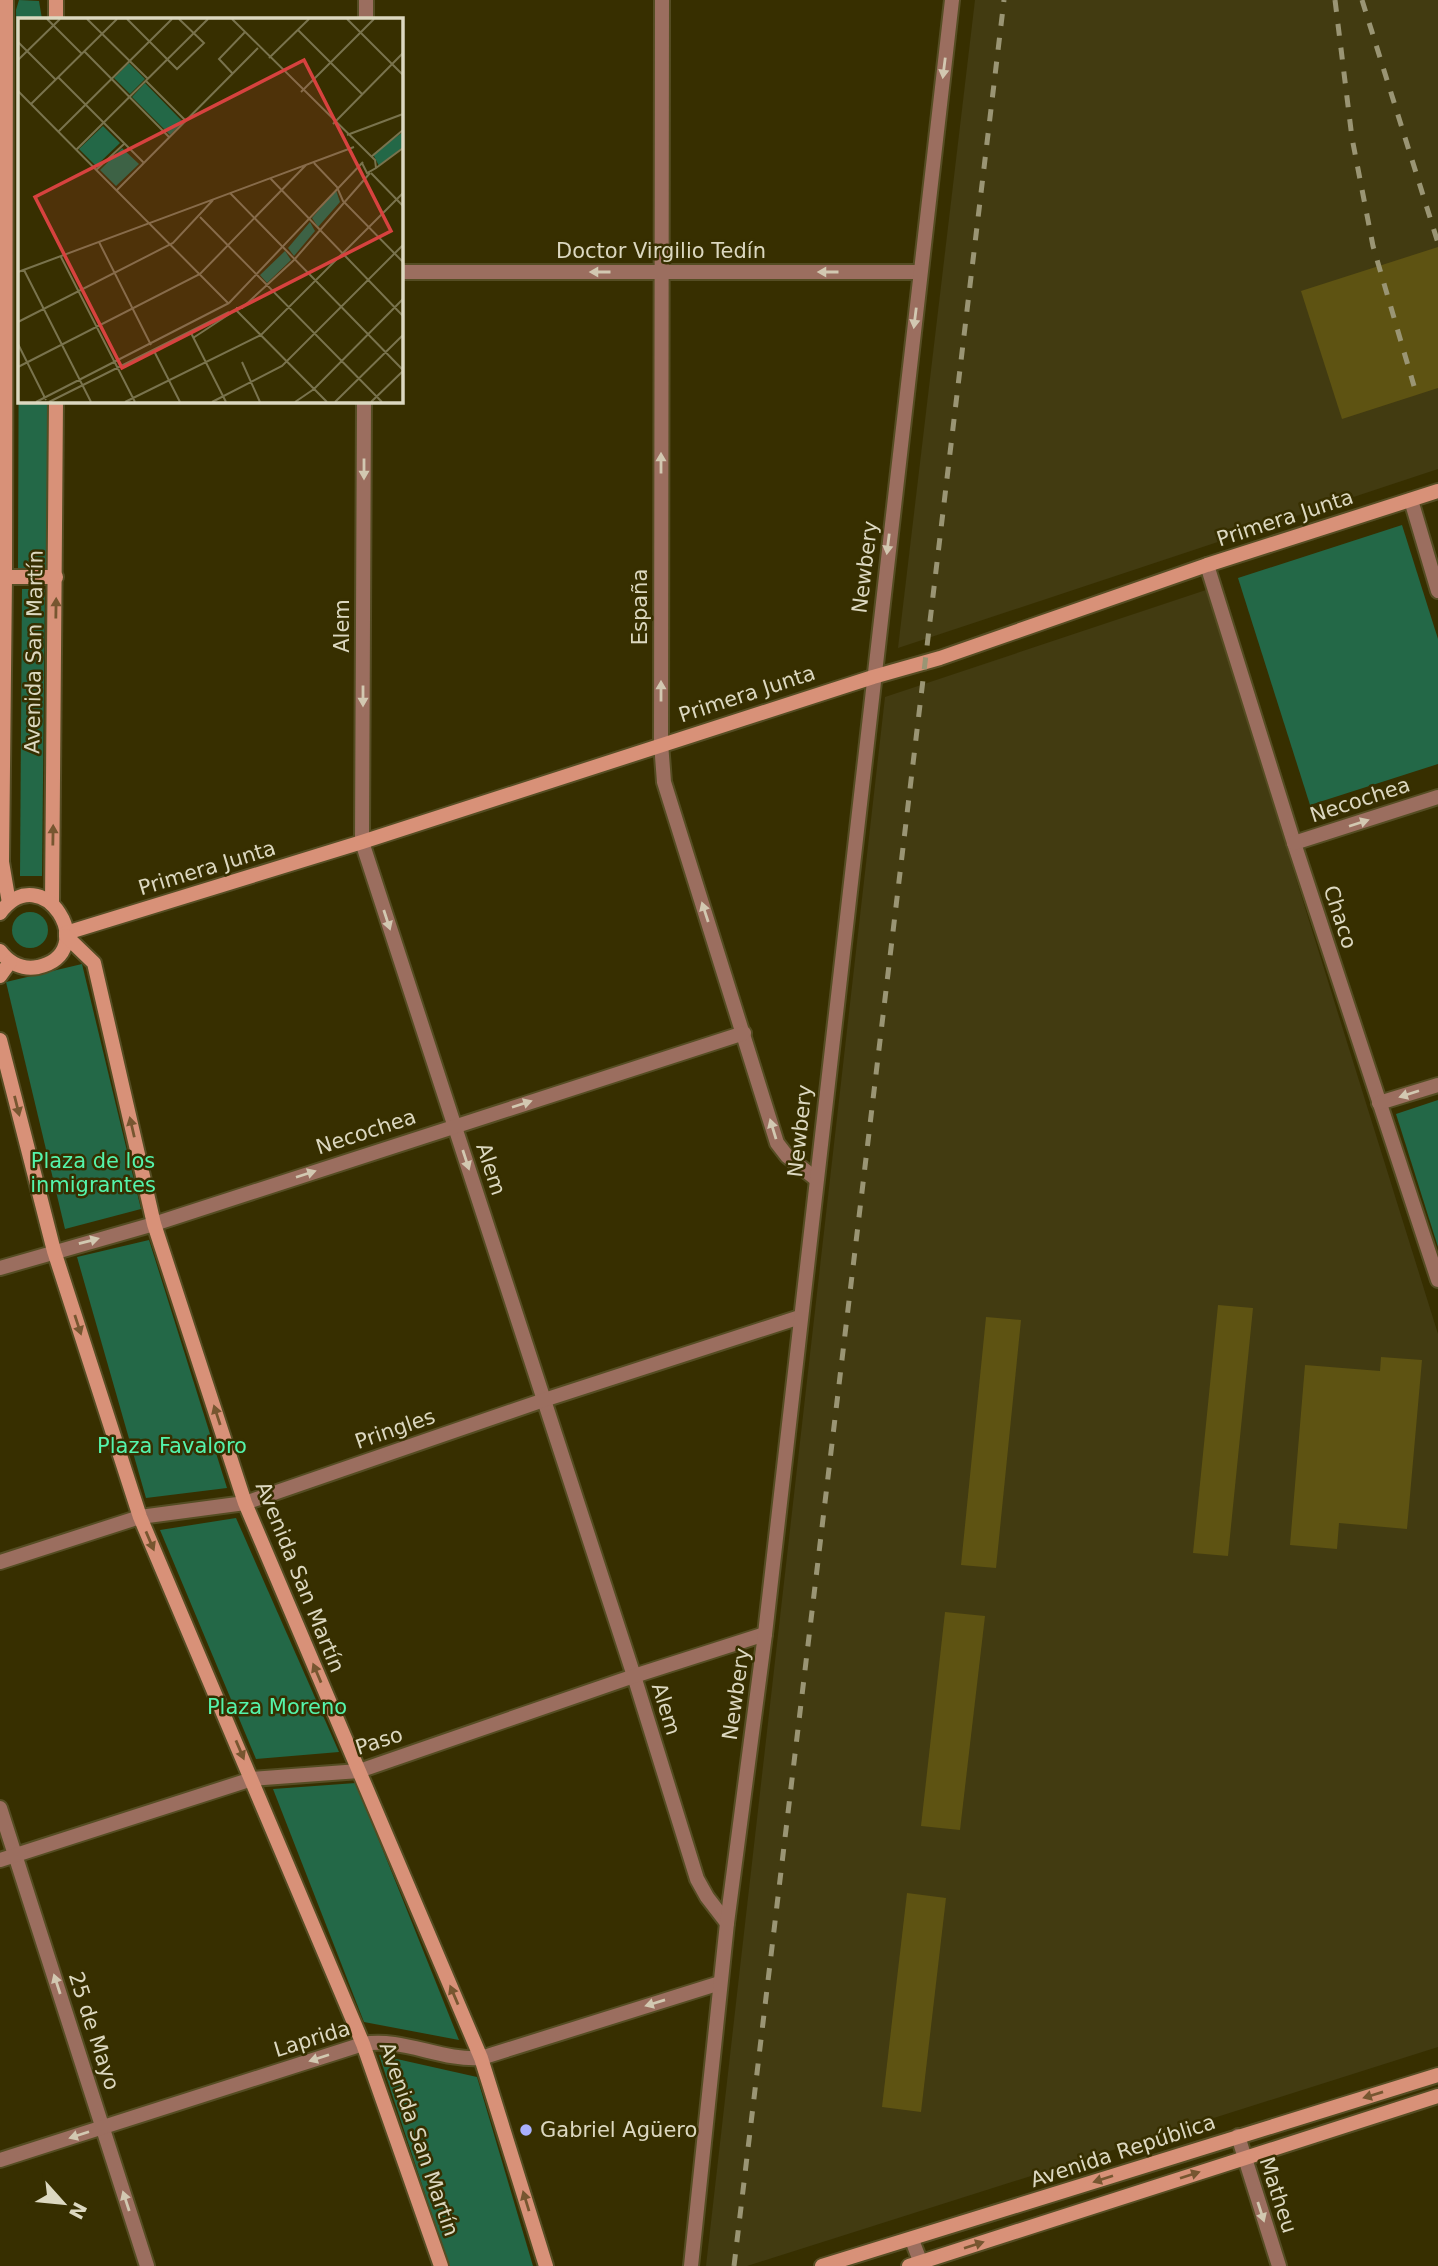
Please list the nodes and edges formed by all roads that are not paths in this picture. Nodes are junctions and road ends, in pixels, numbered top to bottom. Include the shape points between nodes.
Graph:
1 (6, 0) edge
2 (55, 0) edge
3 (366, 0) edge
4 (662, 0) edge
5 (952, 0) edge
6 (55, 18) edge
7 (366, 18) edge
8 (8, 270) edge
9 (402, 272) edge
10 (920, 272) junction
11 (661, 273) junction
12 (56, 402) edge
13 (364, 402) edge
14 (1438, 491) edge
15 (1410, 500) junction
16 (1206, 565) junction
17 (3, 577) edge
18 (56, 577) junction
19 (1438, 591) edge
20 (873, 677) junction
21 (661, 743) junction
22 (1438, 797) edge
23 (362, 842) junction
24 (1294, 843) junction
25 (52, 904) junction
26 (5, 908) edge
27 (66, 935) junction
28 (4, 958) edge
29 (0, 976) edge
30 (744, 1033) junction
31 (0, 1040) edge
32 (1438, 1084) edge
33 (1379, 1103) junction
34 (454, 1125) junction
35 (816, 1180) junction
36 (154, 1224) junction
37 (54, 1251) junction
38 (0, 1268) edge
39 (1437, 1271) edge
40 (800, 1317) junction
41 (544, 1400) junction
42 (245, 1503) junction
43 (140, 1517) junction
44 (0, 1562) edge
45 (765, 1634) junction
46 (634, 1676) junction
47 (359, 1771) junction
48 (253, 1779) junction
49 (0, 1808) edge
50 (16, 1855) junction
51 (0, 1860) edge
52 (727, 1923) junction
53 (720, 1983) junction
54 (363, 2044) junction
55 (481, 2058) junction
56 (1438, 2075) edge
57 (1438, 2096) edge
58 (103, 2127) junction
59 (1238, 2136) junction
60 (1244, 2157) junction
61 (0, 2160) edge
62 (912, 2240) junction
63 (917, 2265) edge
64 (147, 2266) edge
65 (441, 2266) edge
66 (546, 2266) edge
67 (691, 2266) edge
68 (822, 2266) edge
69 (1279, 2266) edge

1 - 8 main road, Avenida San Martín
2 - 6 main road
3 - 7 street
4 - 11 street, España
5 -> 10 street, Newbery
8 - 17 main road, Avenida San Martín
11 -> 9 street, Doctor Virgilio Tedín
10 -> 11 street, Doctor Virgilio Tedín
10 -> 20 street, Newbery
21 -> 11 street, España
12 - 18 main road, Avenida San Martín
13 -> 23 street, Alem
14 - 15 main road, Primera Junta
15 - 16 main road, Primera Junta
15 - 19 street
16 - 20 main road, Primera Junta
16 - 24 street, Chaco
17 - 18 main road
17 - 26 main road, Avenida San Martín
25 -> 18 main road, Avenida San Martín
20 - 21 main road, Primera Junta
20 - 35 street, Newbery
21 - 23 main road, Primera Junta
30 -> 21 street, España via 664,782
24 -> 22 street, Necochea
23 - 27 main road, Primera Junta
23 -> 34 street, Alem
24 - 33 street, Chaco
25 - 26 main road via 28,896
25 - 27 main road, Avenida San Martín via 61,914
27 - 28 main road via 59,953 42,966 20,967
36 -> 27 main road, Avenida San Martín via 94,964
28 - 29 main road
34 -> 30 street, Necochea
35 -> 30 street, España via 778,1143
31 -> 37 main road, Avenida San Martín
32 -> 33 street
33 - 39 street, Chaco
36 -> 34 street, Necochea
34 -> 41 street, Alem
35 - 40 street, Newbery
37 -> 36 street, Necochea
42 -> 36 main road, Avenida San Martín
37 - 38 street, Necochea
37 -> 43 main road, Avenida San Martín
40 - 41 street, Pringles
40 - 45 street, Newbery
41 - 42 street, Pringles
41 - 46 street, Alem
42 - 43 street, Pringles
47 -> 42 main road, Avenida San Martín
43 - 44 street, Pringles
43 -> 48 main road, Avenida San Martín
45 - 46 street, Paso
45 - 52 street, Newbery
46 - 47 street, Paso
46 - 52 street, Alem via 697,1879
47 - 48 street, Paso
55 -> 47 main road, Avenida San Martín
48 - 50 street, Paso
48 - 54 main road, Avenida San Martín
49 - 50 street, 25 de Mayo
50 - 51 street, Paso
58 -> 50 street, 25 de Mayo
52 - 53 street, Newbery
53 -> 55 street, Laprida
53 - 67 street, Newbery
54 - 55 street, Laprida via 380,2041 462,2059
54 -> 58 street, Laprida
54 - 65 main road, Avenida San Martín
66 -> 55 main road, Avenida San Martín
56 -> 59 main road, Avenida República
57 - 60 main road, Avenida República
58 -> 61 street, Laprida
64 -> 58 street, 25 de Mayo
59 - 60 street, Matheu
59 -> 62 main road, Avenida República
63 -> 60 main road, Avenida República
60 -> 69 street, Matheu
62 - 63 street
62 - 68 main road, Avenida República

